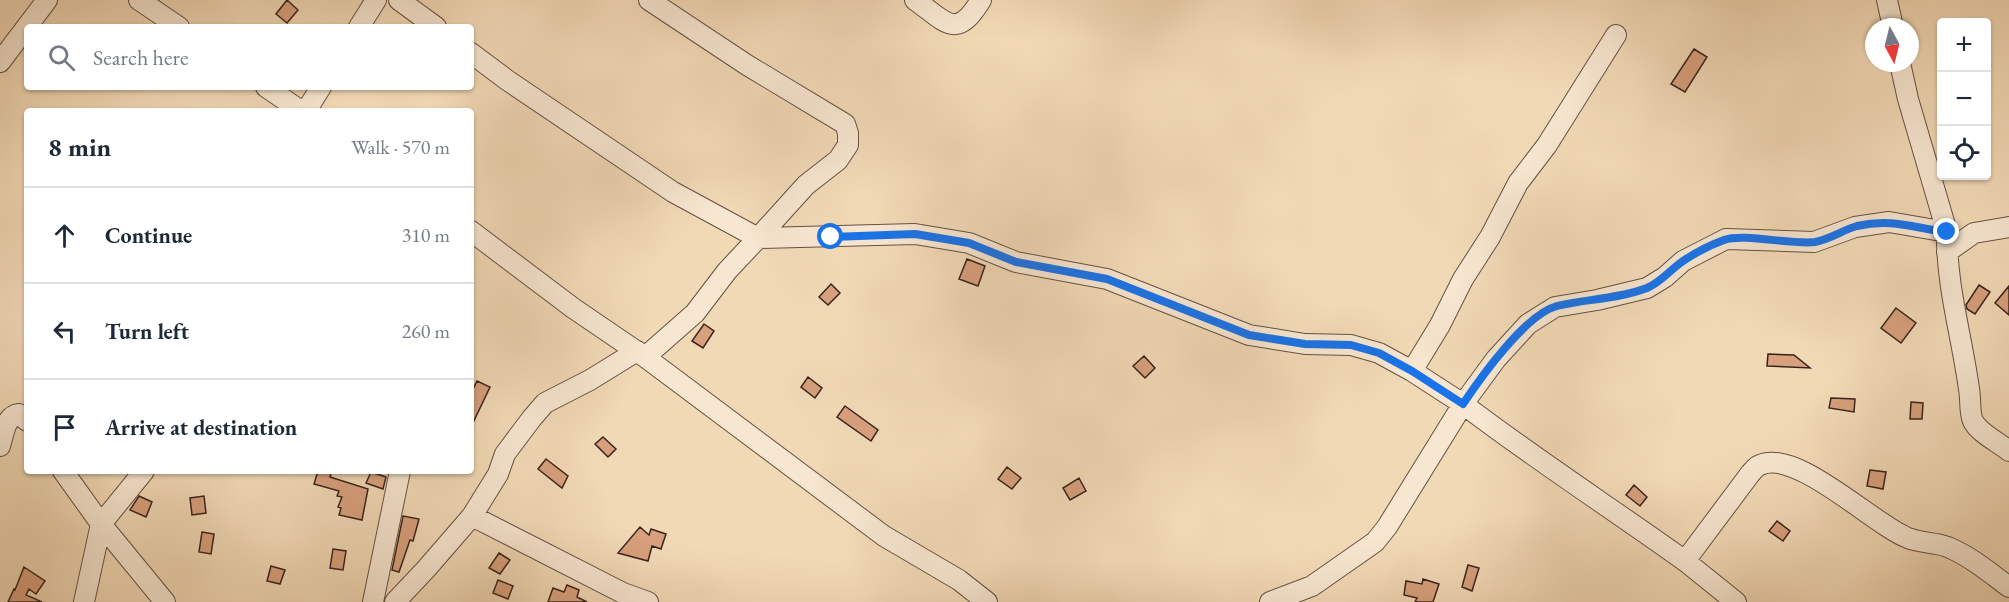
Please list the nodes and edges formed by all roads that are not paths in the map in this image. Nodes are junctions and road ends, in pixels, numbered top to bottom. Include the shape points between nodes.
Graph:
1 (47, 0) edge
2 (139, 0) edge
3 (376, 0) edge
4 (399, 0) edge
5 (649, 0) edge
6 (915, 0) edge
7 (981, 0) edge
8 (1887, 0) edge
9 (1891, 18) edge
10 (29, 24) edge
11 (174, 24) edge
12 (361, 24) edge
13 (432, 24) edge
14 (24, 30) edge
15 (1616, 34) dead end
16 (474, 55) edge
17 (0, 62) edge
18 (1902, 72) edge
19 (270, 90) edge
20 (319, 90) edge
21 (297, 108) edge
22 (308, 108) edge
23 (2009, 227) edge
24 (1947, 232) junction
25 (474, 233) edge
26 (758, 238) junction
27 (1947, 252) junction
28 (641, 354) junction
29 (1412, 371) junction
30 (1463, 404) junction
31 (24, 418) edge
32 (0, 446) edge
33 (2009, 451) edge
34 (65, 474) edge
35 (142, 474) edge
36 (399, 474) edge
37 (472, 516) junction
38 (101, 524) junction
39 (1685, 561) junction
40 (2006, 589) edge
41 (84, 602) edge
42 (165, 602) edge
43 (374, 602) edge
44 (395, 602) edge
45 (648, 602) edge
46 (987, 602) edge
47 (1270, 602) edge
48 (1736, 602) edge

1 - 10 street
2 - 11 street
3 - 12 street
4 - 13 street
5 - 26 street via 844,124 848,145 838,160 806,185
6 - 7 street via 950,24 960,24 971,17
8 - 9 street
14 - 17 street
15 - 29 street via 1547,145 1518,183
16 - 26 street via 673,192
18 - 24 street
19 - 21 street
20 - 22 street
23 - 27 street via 1974,233
24 - 27 street
24 - 30 street via 1878,222 1814,242 1726,239 1683,261 1647,288 1555,307 1528,324
25 - 28 street
26 - 28 street via 695,313
26 - 29 street via 915,234 969,243 1016,262 1107,279 1249,335 1305,344 1351,345 1379,353
27 - 33 street via 1972,420
28 - 37 street via 545,403 505,454 498,474
28 - 46 street via 884,536 959,580
29 - 30 street
30 - 39 street via 1517,446
30 - 47 street via 1375,542 1312,586
31 - 32 street via 12,415
34 - 38 street
35 - 38 street
36 - 43 street
37 - 44 street
37 - 45 street
38 - 41 street
38 - 42 street
39 - 40 street via 1750,474 1769,462 1789,465 1827,484 1908,538 1947,547 1984,567
39 - 48 street

